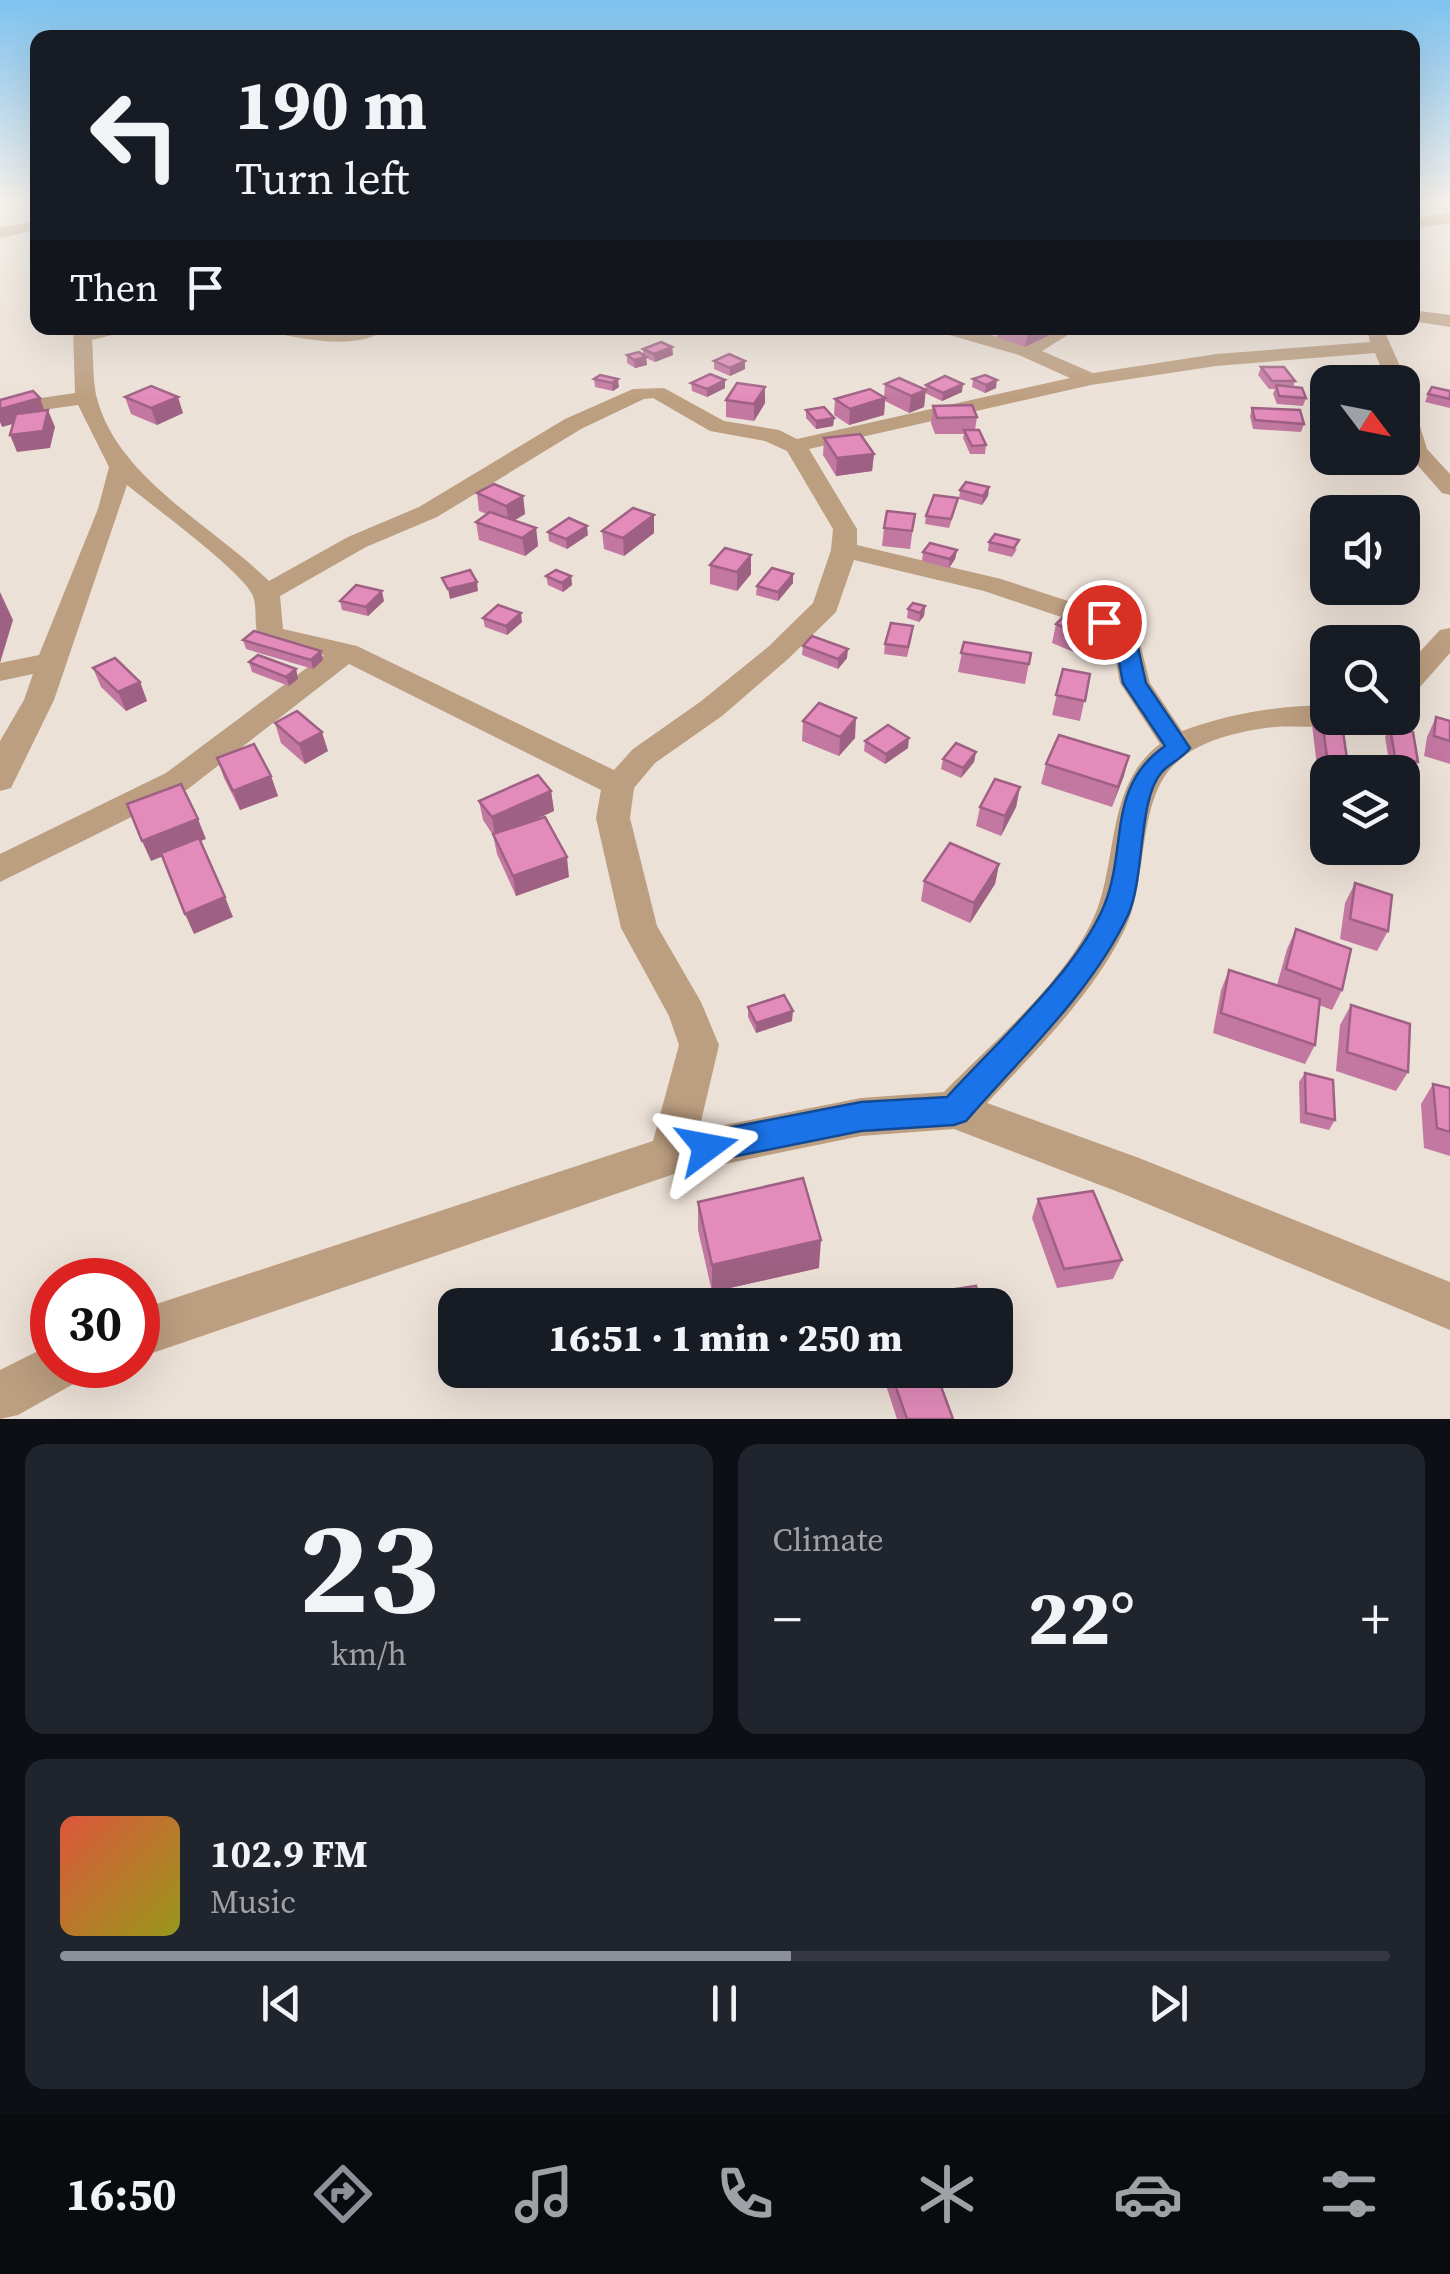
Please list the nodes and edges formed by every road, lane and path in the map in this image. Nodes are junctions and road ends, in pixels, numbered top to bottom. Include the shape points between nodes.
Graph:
1 (1420, 315) edge
2 (1450, 321) edge
3 (83, 335) edge
4 (310, 335) edge
5 (340, 335) edge
6 (970, 335) edge
7 (1057, 335) edge
8 (1378, 337) edge
9 (1026, 351) junction
10 (1390, 365) edge
11 (82, 366) junction
12 (1091, 379) junction
13 (86, 398) junction
14 (30, 404) junction
15 (0, 410) edge
16 (795, 446) junction
17 (1420, 456) edge
18 (120, 466) junction
19 (1450, 488) edge
20 (844, 550) junction
21 (266, 593) junction
22 (1450, 636) edge
23 (348, 652) junction
24 (50, 662) junction
25 (1420, 669) edge
26 (0, 672) edge
27 (1310, 715) edge
28 (1178, 748) junction
29 (0, 780) edge
30 (618, 784) junction
31 (0, 869) edge
32 (954, 1110) junction
33 (671, 1155) junction
34 (1450, 1306) edge
35 (160, 1327) edge
36 (30, 1382) edge
37 (0, 1398) edge

1 - 2 street
3 - 11 street
4 - 5 street
6 - 9 street
7 - 9 street
8 - 10 street
8 - 12 street
9 - 12 street
11 - 13 street
11 - 14 street
12 - 16 street
13 - 14 street
13 - 18 street
14 - 15 street
16 - 20 street via 845,529
16 - 21 street via 718,426 657,392 640,392 572,424 428,512
17 - 19 street
18 - 21 street
18 - 24 street via 110,509
20 - 28 street via 992,585 1104,622 1125,639 1134,683
20 - 30 street via 826,606
21 - 23 street via 270,634
22 - 25 street
23 - 30 street
23 - 31 street via 178,781
24 - 26 street
24 - 29 street
27 - 28 street via 1228,723
28 - 32 street via 1151,768 1139,793 1125,881 1099,944
30 - 33 street via 613,818 639,928 688,1013 698,1045
32 - 33 street via 861,1117
32 - 34 street
33 - 35 street
36 - 37 street

